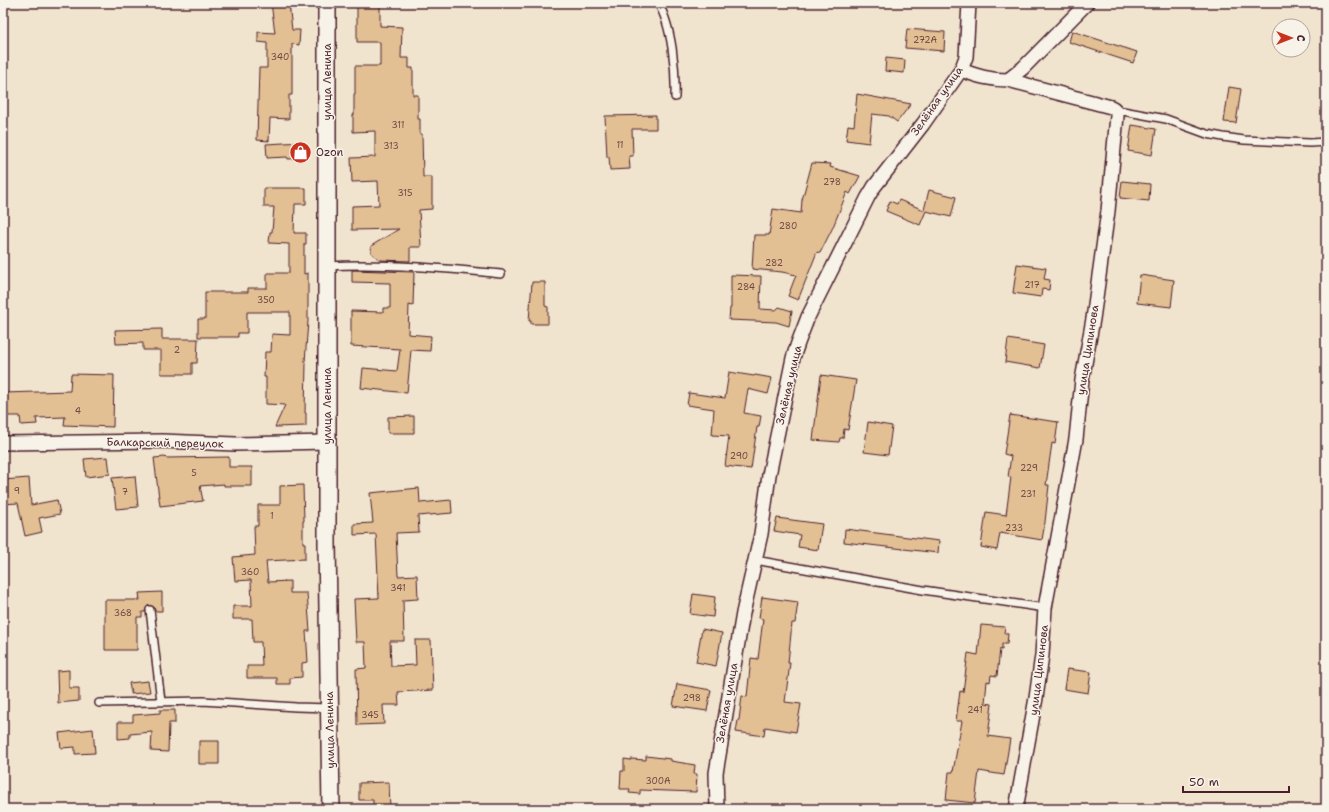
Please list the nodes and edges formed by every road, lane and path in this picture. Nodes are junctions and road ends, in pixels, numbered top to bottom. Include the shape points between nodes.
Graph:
1 (327, 3) edge
2 (658, 3) edge
3 (969, 3) edge
4 (1087, 3) edge
5 (961, 70) junction
6 (1008, 80) junction
7 (674, 97) dead end
8 (1117, 112) junction
9 (1326, 142) edge
10 (327, 266) junction
11 (502, 274) dead end
12 (327, 442) junction
13 (3, 443) edge
14 (755, 560) junction
15 (1046, 608) junction
16 (150, 610) dead end
17 (161, 702) junction
18 (99, 703) dead end
19 (330, 708) junction
20 (332, 809) edge
21 (717, 809) edge
22 (1016, 809) edge

1 - 10 street, улица Ленина
2 - 7 lane via 669,38 676,76
3 - 5 street, Зелёная улица via 966,57
4 - 6 street
5 - 6 street via 984,78
5 - 14 street, Зелёная улица via 868,198 808,317 793,358
6 - 8 street via 1115,108
8 - 9 lane via 1166,119 1223,137 1303,143
8 - 15 street, улица Ципинова via 1108,211 1082,380 1076,439
10 - 11 lane via 403,265
10 - 12 street, улица Ленина
12 - 13 street, Балкарский переулок
12 - 19 street, улица Ленина
14 - 15 lane via 923,590
14 - 21 street, Зелёная улица via 743,613 716,773
15 - 22 street, улица Ципинова via 1036,698
16 - 17 lane
17 - 18 lane
17 - 19 lane via 204,701
19 - 20 street, улица Ленина

